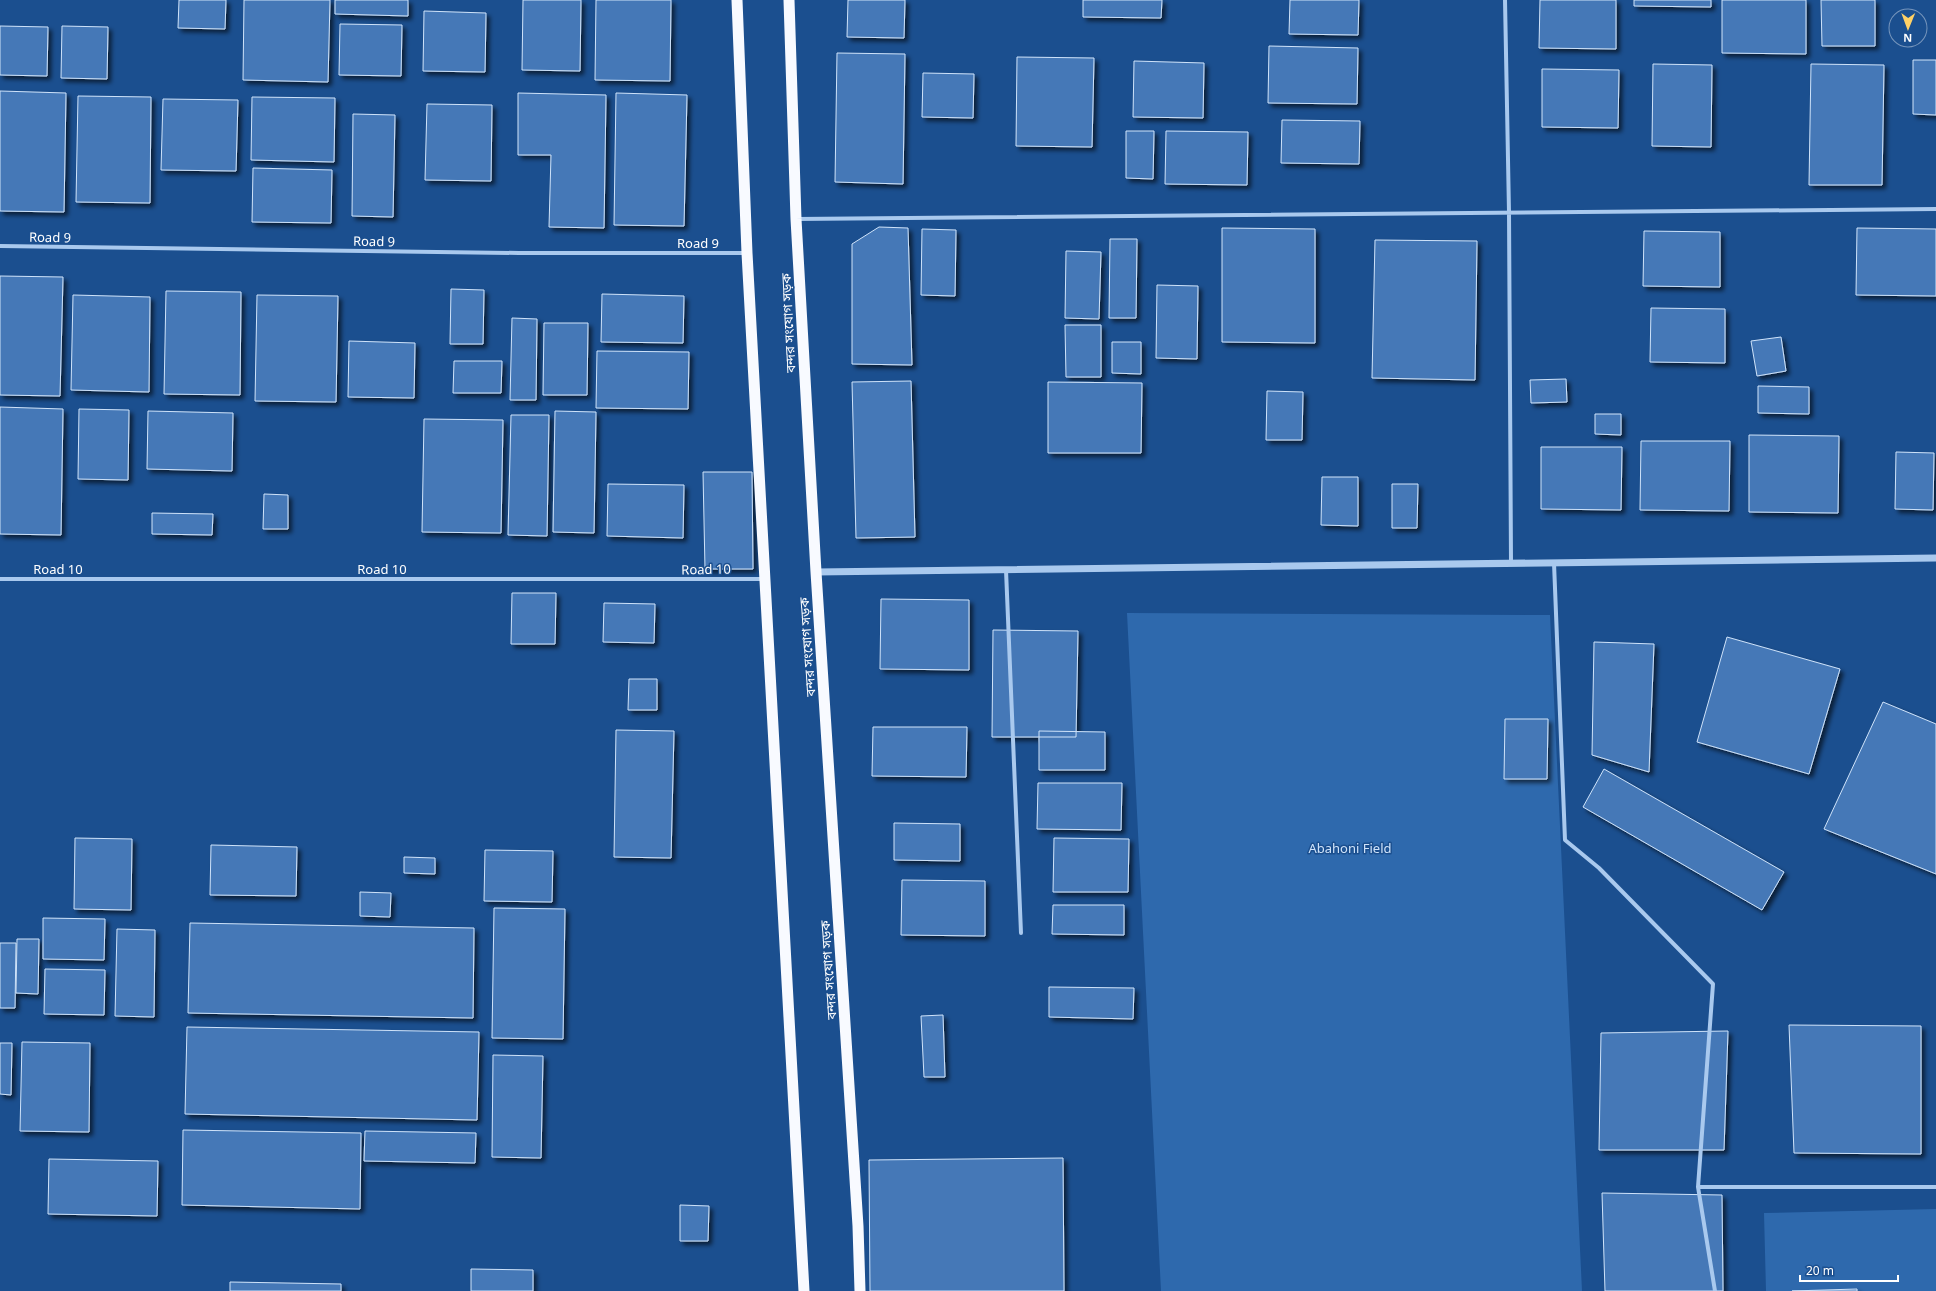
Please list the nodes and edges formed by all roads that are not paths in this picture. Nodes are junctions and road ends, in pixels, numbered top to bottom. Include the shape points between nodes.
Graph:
1 (737, 0) edge
2 (789, 0) edge
3 (1505, 0) edge
4 (1936, 209) edge
5 (1509, 212) junction
6 (796, 219) junction
7 (0, 246) edge
8 (747, 253) junction
9 (1936, 558) edge
10 (1511, 563) junction
11 (1554, 563) junction
12 (1006, 570) junction
13 (816, 572) junction
14 (0, 579) edge
15 (764, 579) junction
16 (1020, 933) dead end
17 (1698, 1187) junction
18 (1936, 1187) edge
19 (804, 1291) edge
20 (860, 1291) edge
21 (1715, 1291) edge

1 - 8 highway
2 - 6 highway, বন্দর সংযোগ সড়ক
3 - 5 street
4 - 5 street
5 - 6 street
5 - 10 street
6 - 13 highway, বন্দর সংযোগ সড়ক
7 - 8 street, Road 9
8 - 15 highway
9 - 11 street
10 - 11 street
10 - 12 street
11 - 17 street via 1565,840 1599,868 1713,984
12 - 13 street
12 - 16 street
13 - 20 highway, বন্দর সংযোগ সড়ক
14 - 15 street, Road 10
15 - 19 highway
17 - 18 street
17 - 21 street

